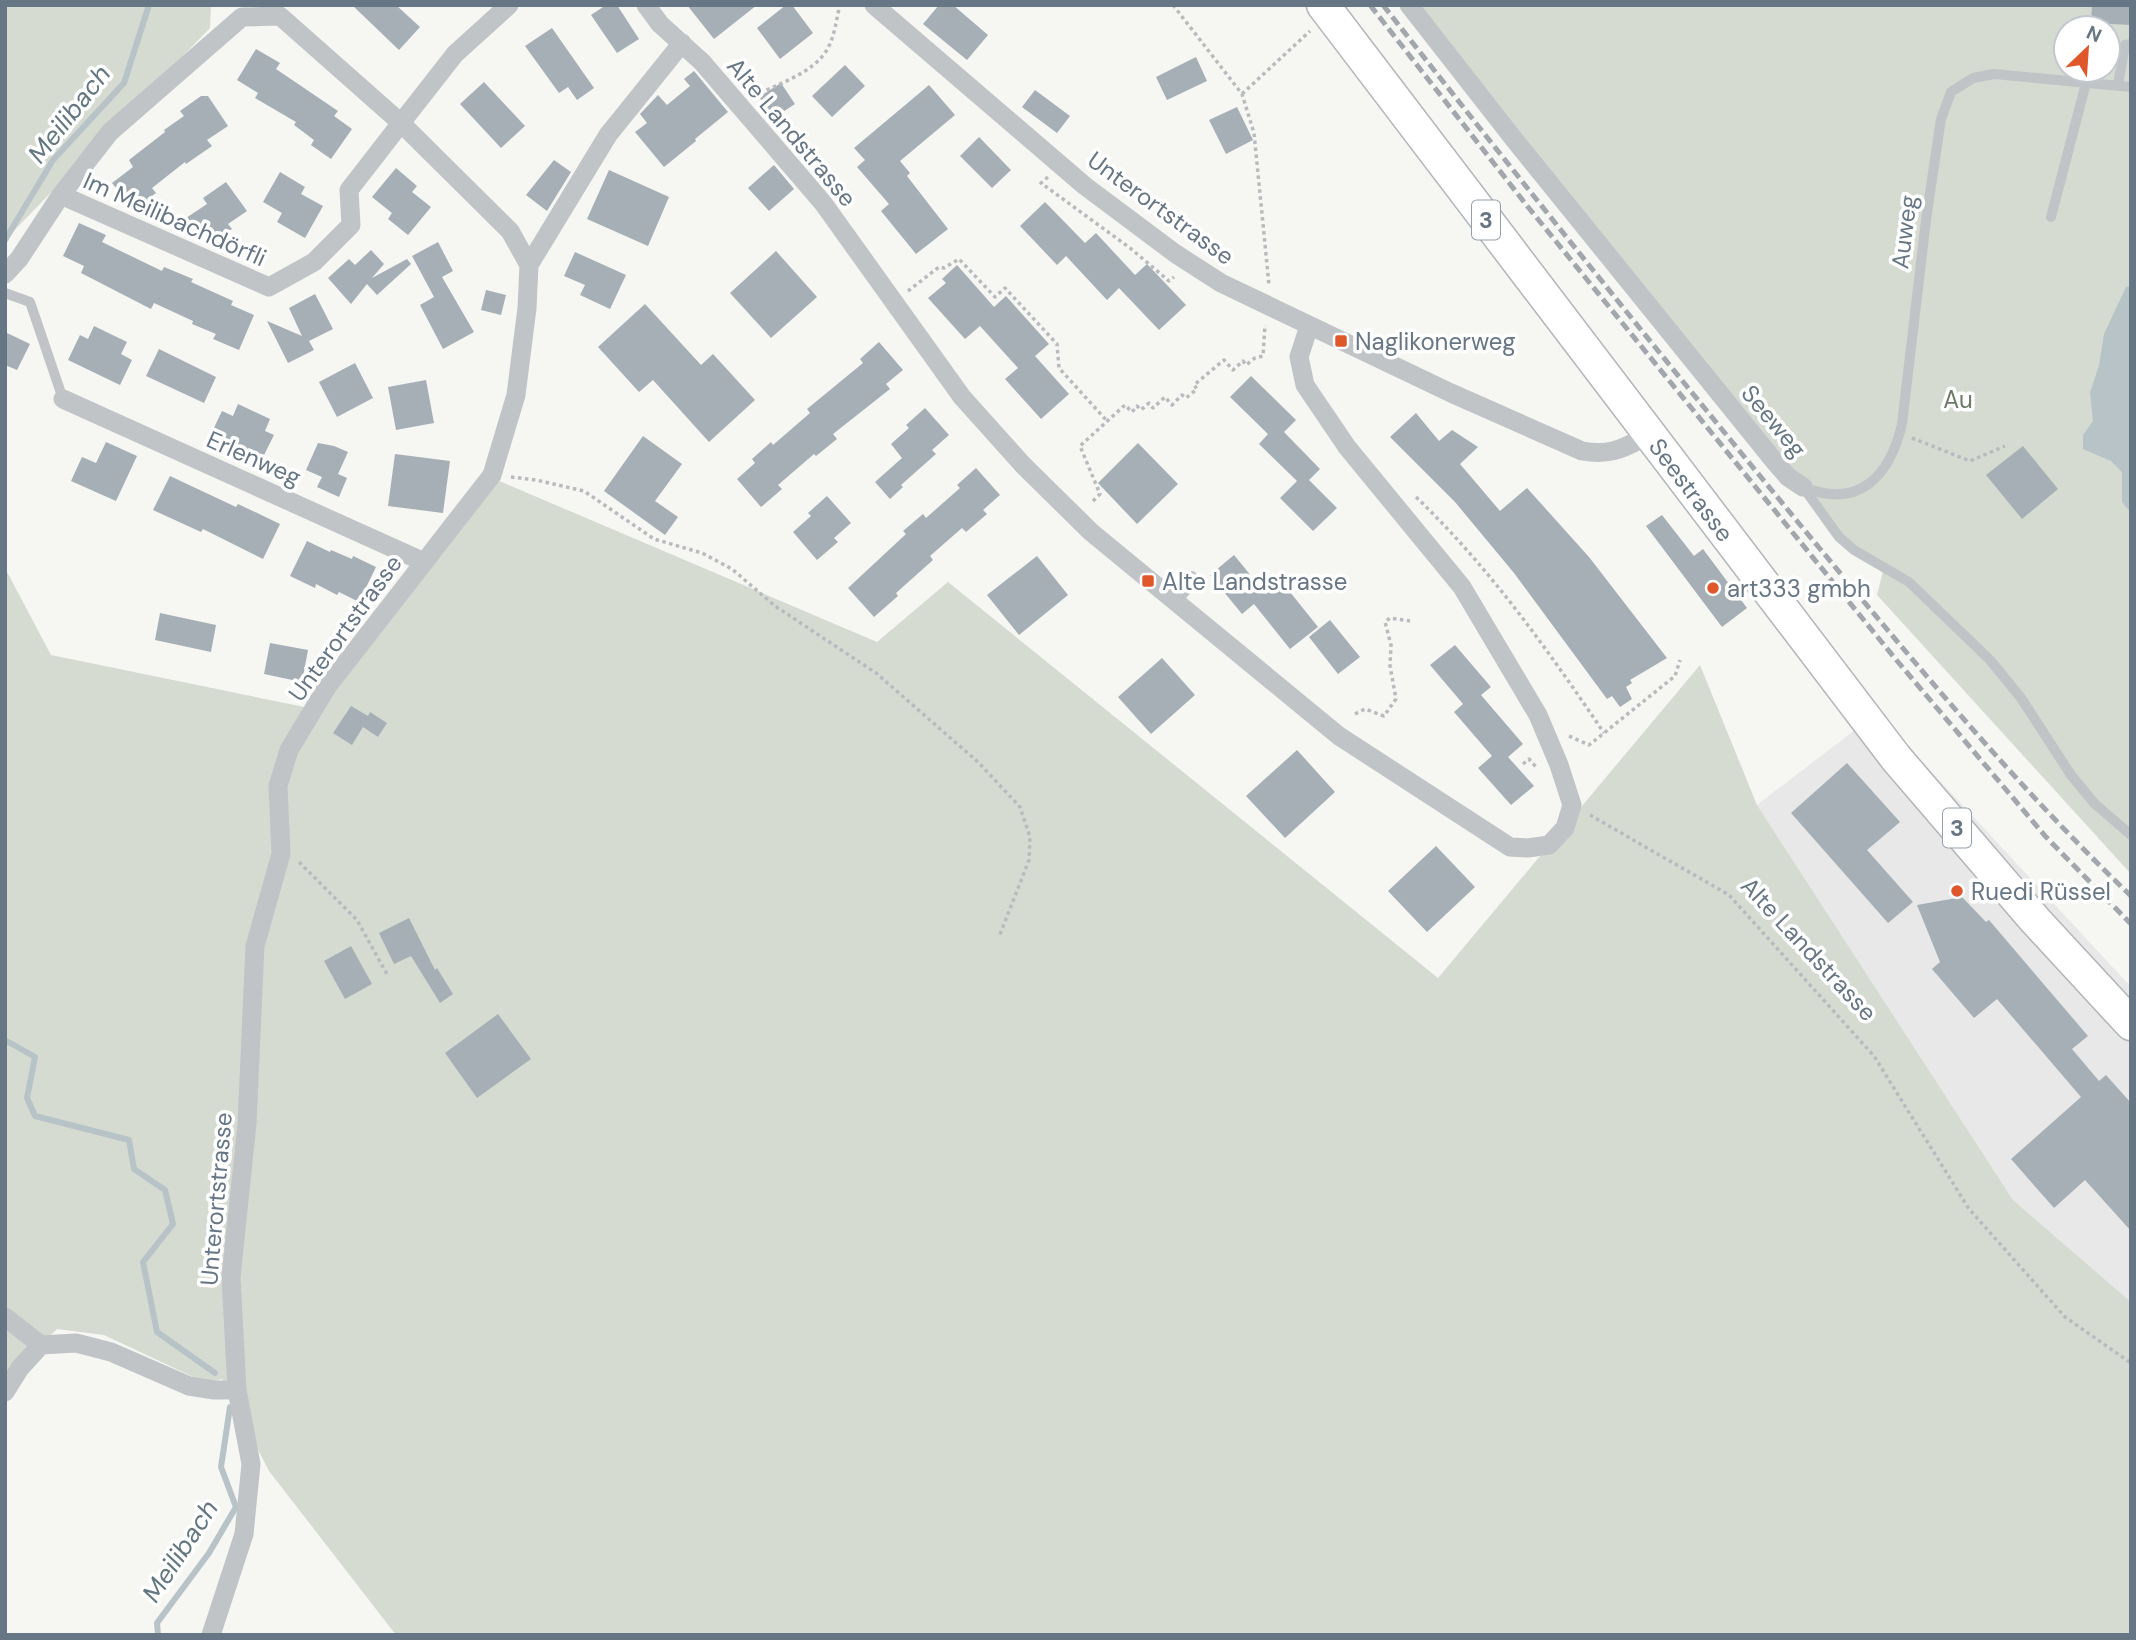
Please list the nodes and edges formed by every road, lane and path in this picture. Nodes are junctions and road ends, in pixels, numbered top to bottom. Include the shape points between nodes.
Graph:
1 (509, 5) edge
2 (646, 5) edge
3 (840, 5) edge
4 (874, 5) edge
5 (1173, 5) edge
6 (1409, 5) edge
7 (1326, 9) edge
8 (264, 11) edge
9 (682, 43) junction
10 (2131, 44) edge
11 (2052, 80) edge
12 (2086, 84) edge
13 (2102, 84) edge
14 (2118, 85) junction
15 (2131, 87) edge
16 (1242, 94) junction
17 (738, 104) junction
18 (401, 123) junction
19 (1041, 183) dead end
20 (61, 195) junction
21 (2051, 217) dead end
22 (529, 265) junction
23 (1160, 272) dead end
24 (5, 274) edge
25 (911, 289) dead end
26 (5, 293) edge
27 (1270, 296) dead end
28 (1266, 316) dead end
29 (1309, 326) junction
30 (63, 399) joint
31 (1107, 421) junction
32 (1900, 433) junction
33 (1649, 435) junction
34 (2005, 446) dead end
35 (492, 475) junction
36 (1803, 487) junction
37 (1407, 489) dead end
38 (1093, 501) dead end
39 (425, 562) junction
40 (1192, 576) dead end
41 (1175, 603) junction
42 (1410, 621) dead end
43 (1679, 660) dead end
44 (1355, 714) dead end
45 (1604, 733) junction
46 (1565, 736) dead end
47 (1572, 806) junction
48 (2131, 835) edge
49 (281, 854) junction
50 (999, 937) dead end
51 (388, 976) dead end
52 (2131, 1024) edge
53 (5, 1317) edge
54 (41, 1345) junction
55 (2131, 1363) edge
56 (237, 1390) junction
57 (5, 1392) edge
58 (211, 1635) edge

1 - 18 street via 455,54
2 - 9 street, Alte Landstrasse
3 - 17 path via 827,50 816,63
4 - 29 street, Unterortstrasse via 1126,218 1221,283
5 - 16 path
6 - 36 street, Seeweg via 1766,451
7 - 16 path
7 - 33 main road, Seestrasse / 3
8 - 18 street, Im Meilibachdörfli via 280,16
8 - 20 street, Im Meilibachdörfli via 242,17 110,132
9 - 17 street, Alte Landstrasse
9 - 22 street via 608,135
10 - 14 lane via 2125,45
11 - 32 lane, Auweg via 1994,74 1973,78 1951,92 1939,131
12 - 21 lane
13 - 14 lane, Auweg
14 - 15 lane, Auweg
16 - 27 path via 1256,144
17 - 41 street, Alte Landstrasse via 823,203 962,397 1091,532
18 - 20 street, Im Meilibachdörfli via 349,190 351,225 314,262 269,287
18 - 22 street via 510,231
19 - 23 path
20 - 24 street
22 - 35 street, Unterortstrasse via 516,395
25 - 31 path via 939,267 959,259 995,297 1005,289 1057,344 1059,368
26 - 30 lane via 30,302
28 - 31 path via 1263,356 1233,370 1224,360 1194,385 1197,389 1186,398 1182,395 1172,405 1165,397 1153,408 1149,403 1132,412 1125,405
29 - 33 street, Unterortstrasse via 1582,451 1617,452
29 - 47 street via 1299,357 1305,385 1347,447 1462,587 1538,715
30 - 39 street, Erlenweg
31 - 38 path via 1080,446 1100,495
32 - 34 path via 1970,461
32 - 36 lane, Auweg via 1891,460 1864,487 1834,495
33 - 52 main road, Seestrasse / 3 via 1896,758
35 - 39 street, Unterortstrasse
35 - 50 path via 584,491 654,539 702,552 732,569 775,606 876,673 978,762 1020,807 1030,837 1029,860
36 - 48 lane, Seeweg via 1839,537 1909,582 1990,660 2071,775 2095,804
37 - 45 path via 1493,581
39 - 49 street, Unterortstrasse via 327,687 289,751 278,786
40 - 41 lane via 1194,583
41 - 47 street, Alte Landstrasse via 1339,736 1510,847 1549,845 1565,828
42 - 44 path via 1390,618 1385,622 1396,699 1384,716 1365,709
43 - 45 path via 1675,676
45 - 46 path via 1589,745
47 - 55 path, Alte Landstrasse via 1729,895 1874,1056 1969,1209 2065,1317
49 - 51 path via 303,864 357,920
49 - 56 street, Unterortstrasse via 255,946 247,1124 230,1277
53 - 54 street
54 - 56 street via 76,1343 111,1352 189,1386
54 - 57 street
56 - 58 street, Unterortstrasse via 251,1464 245,1522

